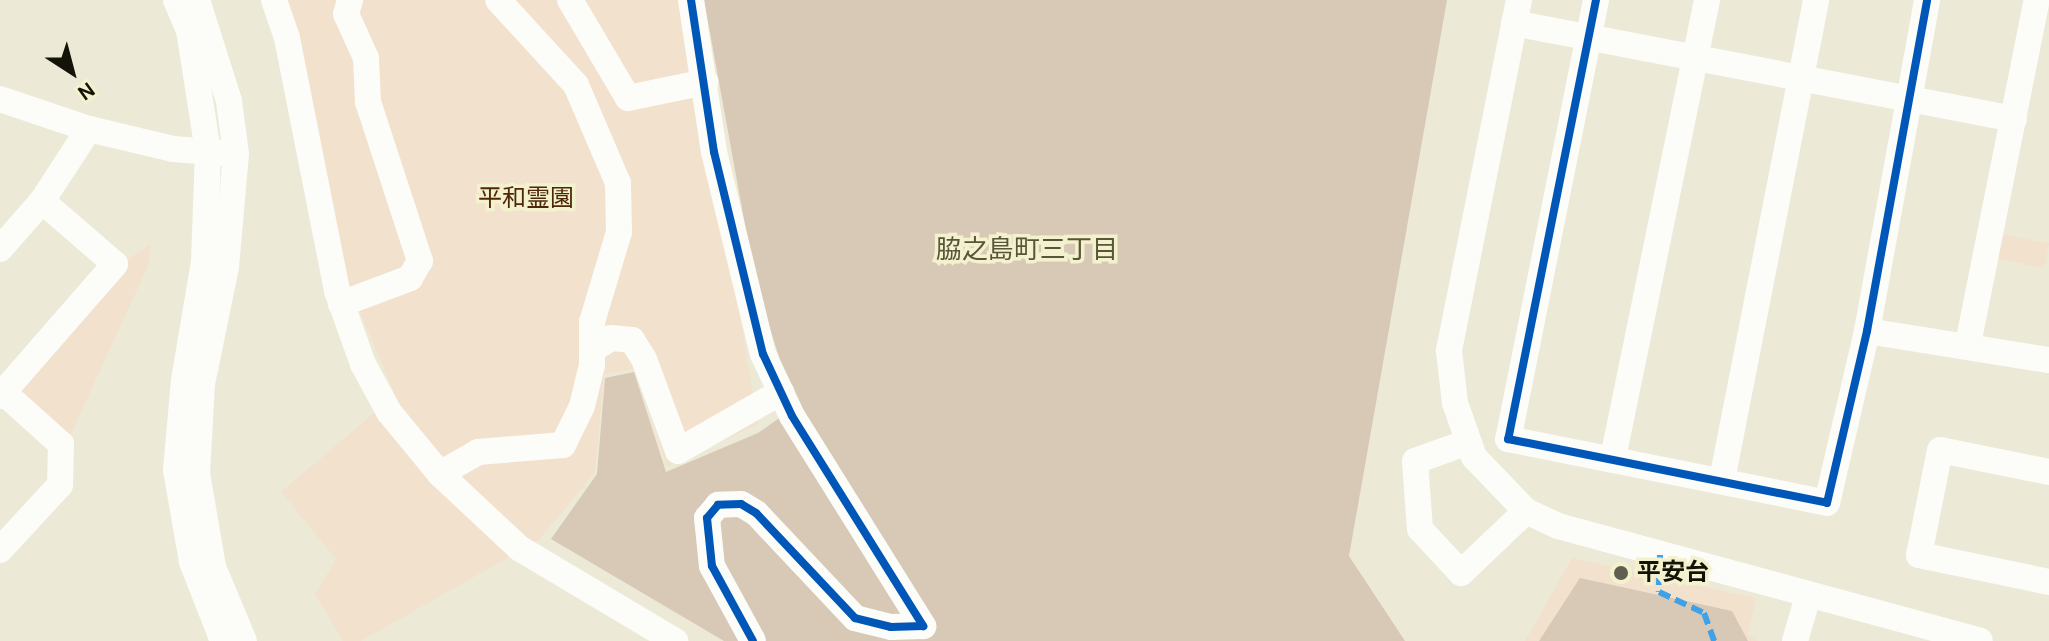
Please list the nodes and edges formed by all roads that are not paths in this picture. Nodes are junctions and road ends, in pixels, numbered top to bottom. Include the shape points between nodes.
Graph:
1 (176, 0) edge
2 (197, 0) edge
3 (274, 0) edge
4 (350, 0) edge
5 (498, 0) edge
6 (570, 0) edge
7 (691, 0) edge
8 (1596, 0) edge
9 (1707, 0) edge
10 (1816, 0) edge
11 (1927, 0) edge
12 (2037, 0) edge
13 (1517, 11) edge
14 (1590, 36) junction
15 (1696, 59) junction
16 (1800, 76) junction
17 (705, 82) junction
18 (1908, 98) junction
19 (0, 99) edge
20 (2014, 119) junction
21 (89, 129) junction
22 (208, 152) junction
23 (236, 154) junction
24 (42, 201) junction
25 (0, 249) edge
26 (341, 304) junction
27 (1867, 331) junction
28 (1968, 344) junction
29 (592, 350) junction
30 (2049, 360) edge
31 (781, 392) junction
32 (2, 394) edge
33 (1465, 443) junction
34 (1613, 458) junction
35 (2049, 472) edge
36 (440, 474) junction
37 (1722, 480) junction
38 (1526, 511) junction
39 (0, 550) edge
40 (2049, 582) edge
41 (1808, 596) junction
42 (1966, 639) edge
43 (223, 641) edge
44 (244, 641) edge
45 (675, 641) edge
46 (753, 641) edge
47 (1795, 641) edge

1 - 22 street via 189,30
2 - 23 street via 229,101
3 - 26 street via 287,38
4 - 26 street via 346,14 366,58 368,102 420,261 410,278
5 - 29 street via 576,85 618,183 619,232 601,278
6 - 17 street via 628,98
7 - 17 street
8 - 14 street
9 - 15 street
10 - 16 street
11 - 18 street
12 - 20 street
13 - 14 street
13 - 33 street via 1449,351
14 - 15 street
14 - 34 street via 1508,439
15 - 16 street
15 - 34 street
16 - 18 street
16 - 37 street
17 - 31 street via 739,269 763,354
18 - 20 street
18 - 27 street
19 - 21 street
20 - 28 street
21 - 22 street
21 - 24 street
22 - 23 street
22 - 43 street via 204,262 184,380 176,470 192,562
23 - 44 street via 226,267 202,384 197,473 213,567
24 - 25 street
24 - 32 street via 115,264
26 - 36 street via 363,364 389,412
27 - 28 street
27 - 37 street via 1827,503
28 - 30 street
29 - 31 street via 611,338 632,340 678,451
29 - 36 street via 582,406 563,445 478,452
31 - 46 street via 923,626 891,627 855,618 756,513 741,504 718,505 707,518 712,566
32 - 39 street via 61,444 60,485
33 - 38 street
33 - 38 street via 1415,461 1420,529 1461,573
34 - 37 street
35 - 40 street via 1940,450 1919,555
36 - 45 street via 519,548
38 - 41 street via 1588,536
41 - 42 street
41 - 47 street

